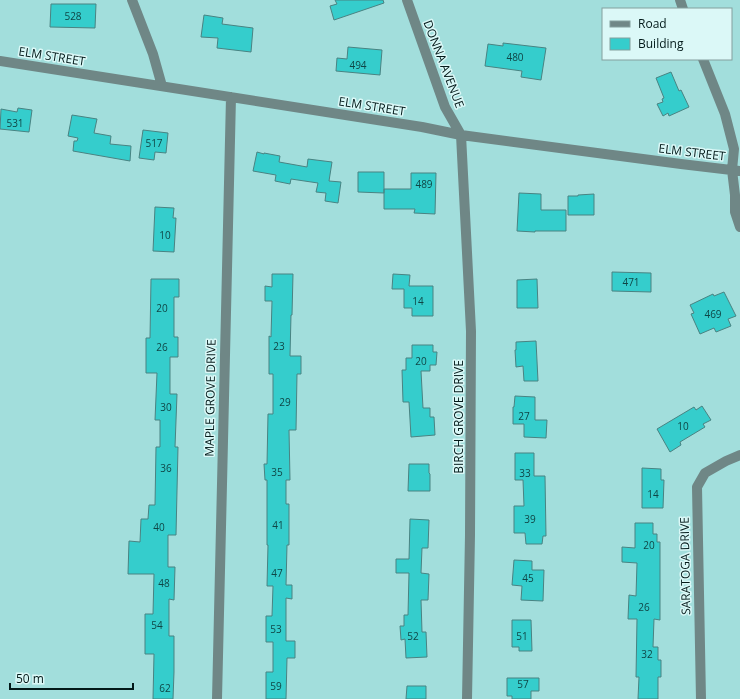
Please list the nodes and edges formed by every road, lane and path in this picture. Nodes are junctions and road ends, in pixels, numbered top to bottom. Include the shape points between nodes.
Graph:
1 (132, 0) edge
2 (407, 0) edge
3 (703, 60) edge
4 (0, 61) edge
5 (162, 86) junction
6 (231, 97) junction
7 (461, 135) junction
8 (736, 171) edge
9 (740, 227) edge
10 (740, 455) edge
11 (216, 699) edge
12 (467, 699) edge
13 (701, 699) edge

1 - 5 street via 153,54
2 - 7 street, DONNA AVENUE via 445,107
3 - 8 street via 726,114
4 - 5 street, ELM STREET
5 - 6 street, ELM STREET
6 - 7 street, ELM STREET
6 - 11 street, MAPLE GROVE DRIVE
7 - 8 street, ELM STREET
7 - 12 street, BIRCH GROVE DRIVE via 471,331
8 - 9 street via 735,212
10 - 13 street, SARATOGA DRIVE via 705,473 697,487

